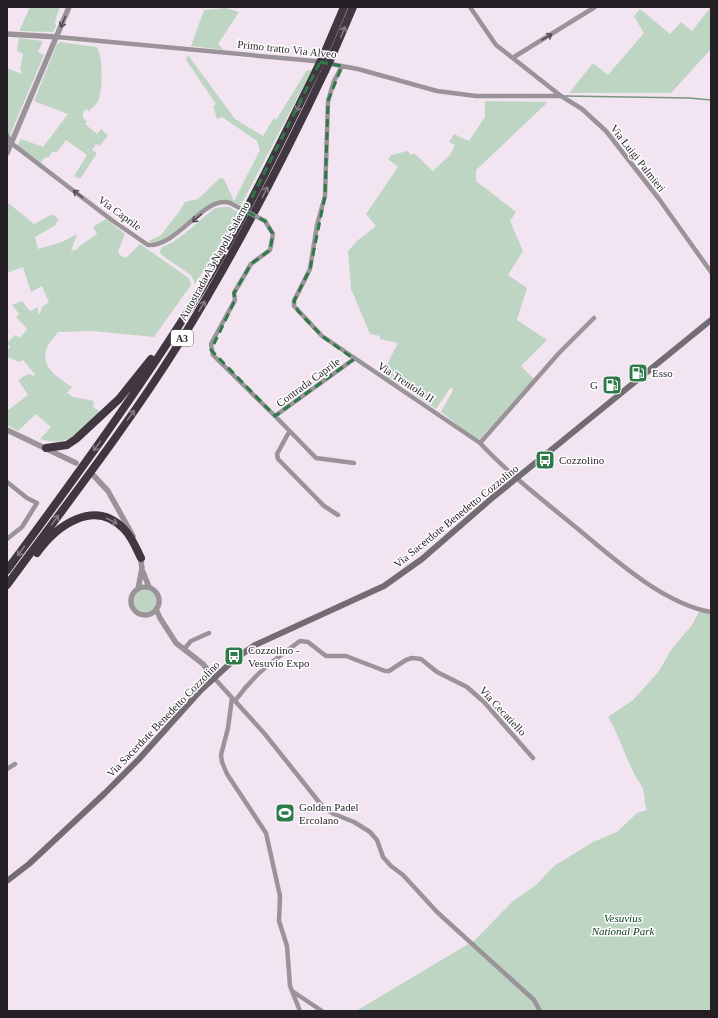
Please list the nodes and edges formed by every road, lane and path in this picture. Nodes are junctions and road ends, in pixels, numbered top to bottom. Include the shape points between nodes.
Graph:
1 (69, 7) edge
2 (344, 7) edge
3 (353, 7) edge
4 (470, 7) edge
5 (595, 7) edge
6 (7, 34) edge
7 (57, 37) junction
8 (514, 57) junction
9 (342, 66) junction
10 (561, 96) junction
11 (7, 135) edge
12 (12, 143) junction
13 (7, 153) edge
14 (265, 221) joint
15 (711, 272) edge
16 (196, 299) junction
17 (594, 318) dead end
18 (711, 320) edge
19 (354, 359) junction
20 (275, 416) junction
21 (7, 430) edge
22 (289, 432) junction
23 (480, 443) junction
24 (46, 448) junction
25 (354, 463) dead end
26 (76, 464) dead end
27 (94, 476) dead end
28 (518, 478) junction
29 (7, 482) edge
30 (338, 515) dead end
31 (7, 539) edge
32 (141, 558) junction
33 (142, 568) junction
34 (7, 570) edge
35 (7, 585) edge
36 (149, 587) junction
37 (7, 589) edge
38 (138, 589) junction
39 (156, 609) junction
40 (711, 612) edge
41 (150, 614) junction
42 (160, 618) junction
43 (209, 633) dead end
44 (185, 648) junction
45 (214, 679) junction
46 (233, 700) junction
47 (533, 758) dead end
48 (15, 764) dead end
49 (7, 769) edge
50 (7, 881) edge
51 (292, 991) junction
52 (300, 1011) edge
53 (322, 1011) edge
54 (540, 1011) edge

1 -> 7 street
2 -> 16 highway, Autostrada A3 Napoli-Salerno / A3, bridge via 316,71
35 -> 3 highway, Autostrada A3 Napoli-Salerno / A3, bridge via 138,405 178,345 242,236 326,71
4 - 8 street, Via Luigi Palmieri via 496,45
8 -> 5 street
6 - 7 street, Primo tratto Via Alveo
7 - 9 street, Primo tratto Via Alveo via 314,61
7 - 12 street
8 - 10 street, Via Luigi Palmieri
9 - 10 street, Primo tratto Via Alveo via 437,90 476,96
9 - 19 street, Via Trentola II via 328,101 325,196 317,224 310,270 294,301 294,306 322,336
10 - 15 street, Via Luigi Palmieri via 582,109 606,131
11 - 12 street, Via Caprile
12 - 13 street
14 -> 12 street, Via Caprile, bridge via 230,203 217,203 174,236 155,245 148,245
14 - 20 street, Contrada Caprile via 273,234 270,250 251,264 234,293 235,300 211,344 211,350 213,355
16 - 24 highway via 178,319 137,378 118,399 72,442
16 -> 34 highway, Autostrada A3 Napoli-Salerno / A3 via 128,404
17 - 23 street via 558,353
18 - 28 main road, Via Sacerdote Benedetto Cozzolino
19 - 20 street, Contrada Caprile
19 - 23 street, Via Trentola II
20 - 22 street
21 - 24 street
22 - 25 street via 316,458
22 - 30 street via 277,454 278,459 324,506
23 - 28 street, Via Trentola II via 500,465
24 - 26 street
27 - 32 street via 108,491 138,546
28 - 40 street, Via Trentola II via 598,546 651,586 691,606
28 - 45 main road, Via Sacerdote Benedetto Cozzolino via 422,559 384,586 255,644
29 - 31 street via 37,503 22,527
32 - 33 street
37 -> 32 highway via 56,531 80,517 92,516 114,521 131,537
33 - 36 street
33 - 38 street
36 - 38 street
36 - 39 street via 159,599
38 - 41 street via 132,597 133,607 140,614
39 - 41 street
39 - 42 street
41 - 42 street
42 - 44 street via 176,643
43 - 44 street via 191,641
44 - 45 street via 203,664
45 - 46 street
45 - 50 main road, Via Sacerdote Benedetto Cozzolino via 105,793 29,864
46 - 47 street, Via Cecatiello via 249,681 300,641 308,642 326,656 346,656 385,671 412,658 421,659 437,672 467,687 484,702
46 - 51 street via 221,755 227,774 266,833 280,896 278,921 287,946 288,975
46 - 54 street via 323,807 370,832 377,840 383,857 391,866 437,912 534,1000
48 - 49 street
51 - 52 street
51 - 53 street

